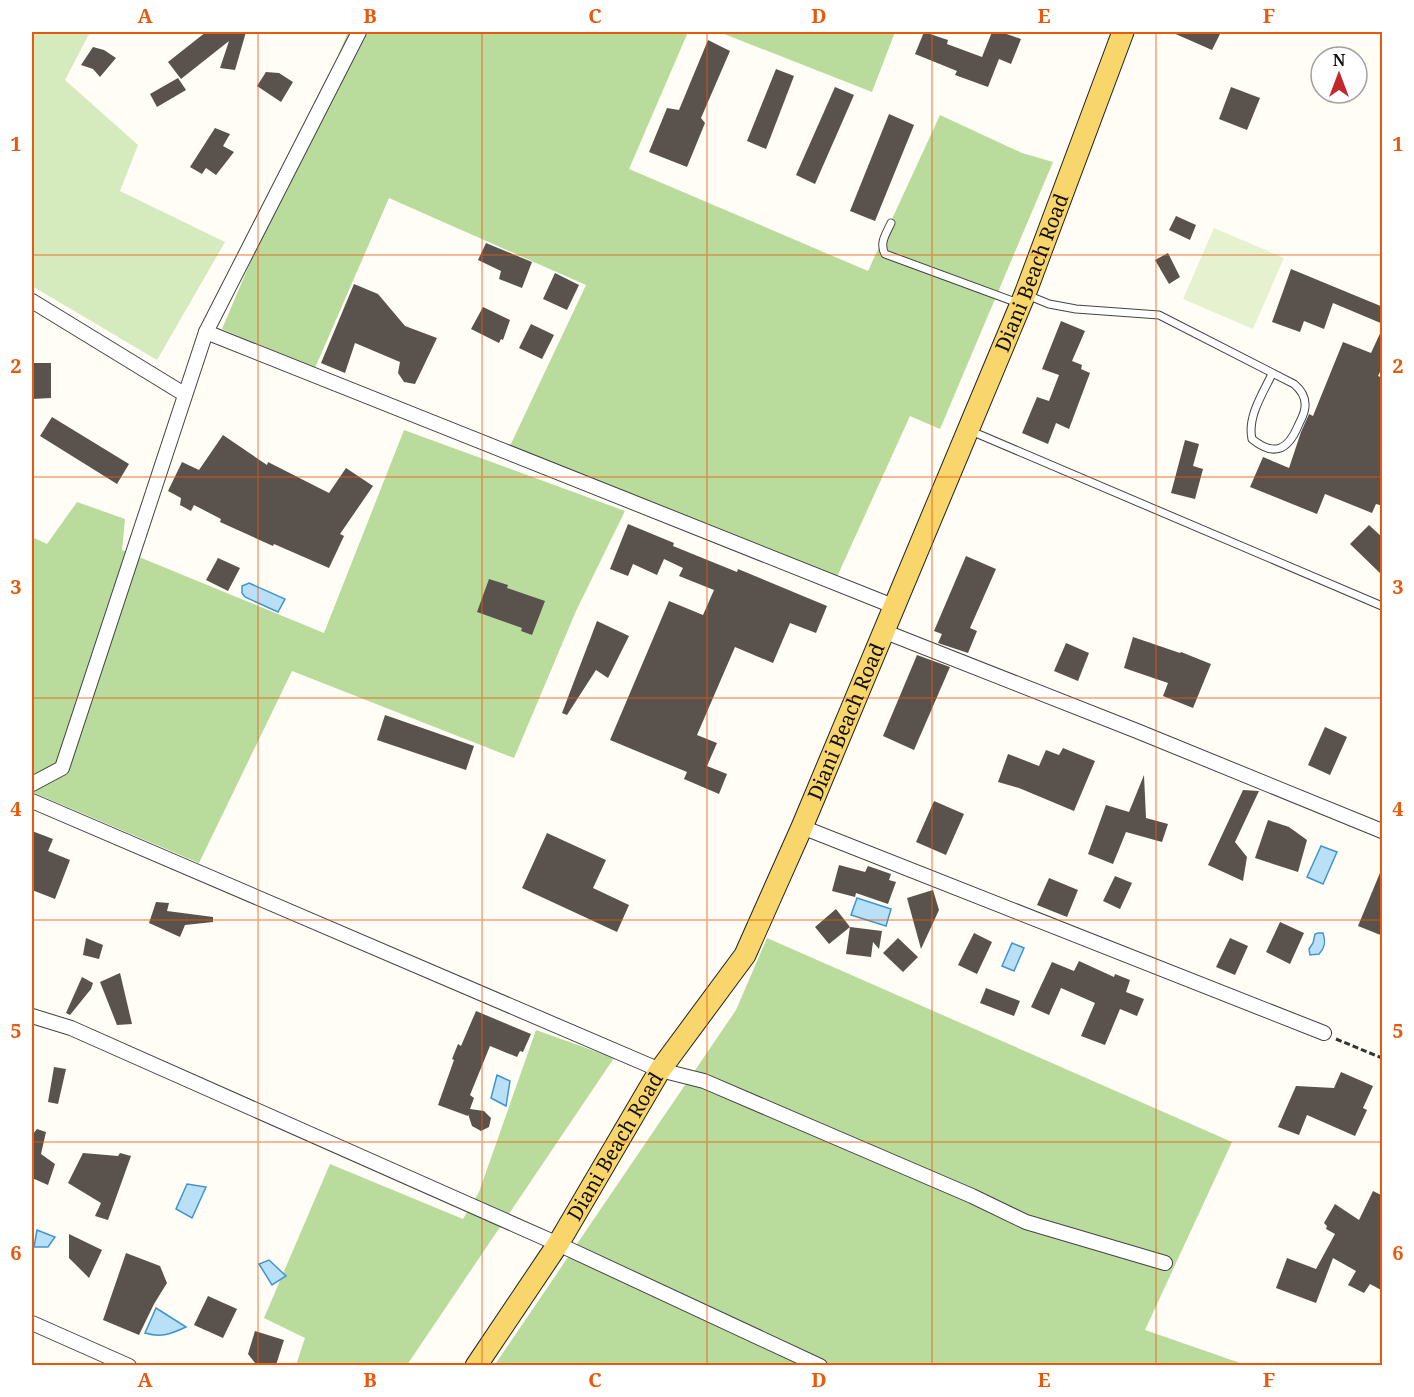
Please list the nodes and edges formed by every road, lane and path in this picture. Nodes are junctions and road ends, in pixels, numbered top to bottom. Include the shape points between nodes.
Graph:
1 (359, 32) edge
2 (1123, 32) edge
3 (891, 223) dead end
4 (1022, 299) junction
5 (32, 302) edge
6 (206, 332) junction
7 (1272, 374) junction
8 (184, 394) junction
9 (968, 430) junction
10 (893, 606) junction
11 (1383, 606) edge
12 (883, 631) junction
13 (32, 784) edge
14 (32, 801) edge
15 (802, 827) junction
16 (1383, 831) edge
17 (32, 1016) edge
18 (1323, 1033) joint
19 (1383, 1058) edge
20 (660, 1070) junction
21 (558, 1244) junction
22 (1165, 1263) dead end
23 (32, 1323) edge
24 (129, 1365) edge
25 (476, 1365) edge
26 (820, 1365) edge

1 - 6 street
2 - 4 main road, Diani Beach Road
3 - 4 lane via 882,243 885,254
4 - 7 lane via 1076,309 1159,315
4 - 9 main road, Diani Beach Road
5 - 8 street
6 - 8 street
6 - 10 street
7 - 7 lane via 1298,387 1306,405 1293,438 1285,447 1274,449 1261,447 1251,433 1252,418
8 - 13 street via 62,768
9 - 10 main road, Diani Beach Road
9 - 11 lane
10 - 12 main road, Diani Beach Road
12 - 15 main road, Diani Beach Road
12 - 16 street
14 - 20 street
15 - 18 street
15 - 20 main road, Diani Beach Road via 745,955
17 - 21 street via 71,1028
18 - 19 path
20 - 21 main road, Diani Beach Road
20 - 22 street via 704,1081 1026,1222
21 - 25 main road, Diani Beach Road
21 - 26 street
23 - 24 street

